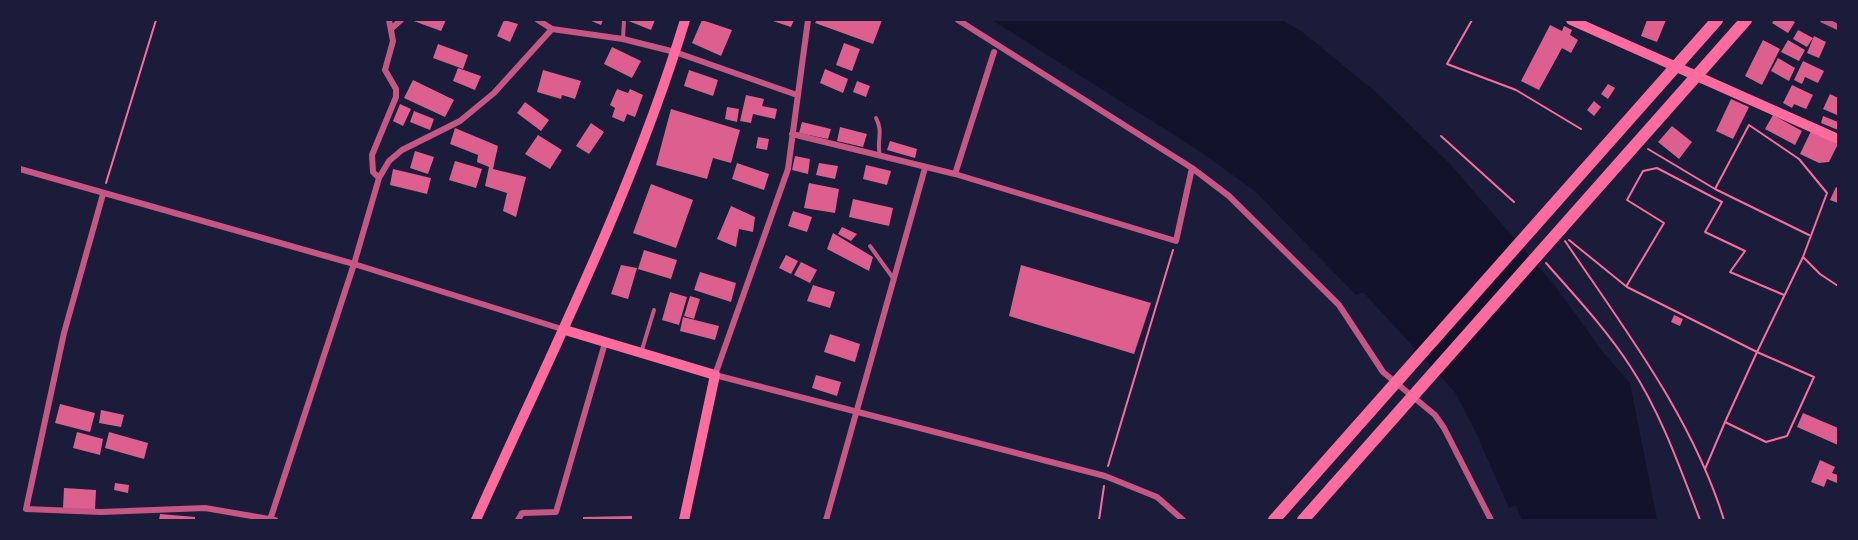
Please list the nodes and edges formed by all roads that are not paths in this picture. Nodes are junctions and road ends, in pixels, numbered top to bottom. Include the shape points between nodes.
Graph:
1 (389, 20) edge
2 (401, 20) edge
3 (538, 20) edge
4 (624, 20) edge
5 (685, 20) edge
6 (808, 20) edge
7 (958, 20) edge
8 (1571, 20) edge
9 (1717, 20) edge
10 (1746, 20) edge
11 (1823, 20) edge
12 (1839, 27) edge
13 (392, 28) junction
14 (552, 29) junction
15 (623, 39) junction
16 (675, 52) junction
17 (994, 52) dead end
18 (797, 95) junction
19 (876, 118) dead end
20 (792, 134) junction
21 (1839, 139) edge
22 (880, 157) junction
23 (926, 168) junction
24 (1192, 168) junction
25 (20, 169) edge
26 (955, 174) junction
27 (379, 178) junction
28 (103, 194) junction
29 (870, 246) dead end
30 (354, 264) junction
31 (893, 279) junction
32 (654, 310) dead end
33 (565, 330) junction
34 (605, 343) junction
35 (641, 353) junction
36 (715, 375) junction
37 (855, 413) junction
38 (272, 520) edge
39 (476, 520) edge
40 (518, 520) edge
41 (684, 520) edge
42 (826, 520) edge
43 (1184, 520) edge
44 (1274, 520) edge
45 (1303, 520) edge
46 (1491, 520) edge

1 - 13 street
2 - 13 street
3 - 14 street
4 - 15 lane
5 - 16 main road
6 - 18 street
7 - 24 street
8 - 21 main road
9 - 44 highway
10 - 45 highway
11 - 12 street
13 - 27 street via 393,41 385,70 396,89 396,97 372,155 373,172
14 - 15 street
14 - 27 street via 494,93 460,121 402,150 389,161
15 - 16 street
16 - 18 street
16 - 33 main road via 624,191
17 - 26 street
18 - 20 street
19 - 22 lane via 882,129
20 - 22 street
20 - 36 street via 788,170
22 - 23 street
23 - 26 street
23 - 31 street
24 - 26 street via 1176,241
24 - 46 street via 1229,196 1339,305 1383,372 1435,415
25 - 28 street
27 - 30 street
28 - 30 street
28 - 38 street via 64,333 26,509 101,512 205,508
29 - 31 lane
30 - 33 street
30 - 38 street
31 - 37 street
32 - 35 lane
33 - 34 main road
33 - 39 main road
34 - 35 main road
34 - 40 street via 556,512 522,513
35 - 36 main road
36 - 37 street
36 - 41 main road
37 - 42 street
37 - 43 street via 1105,476 1157,497

